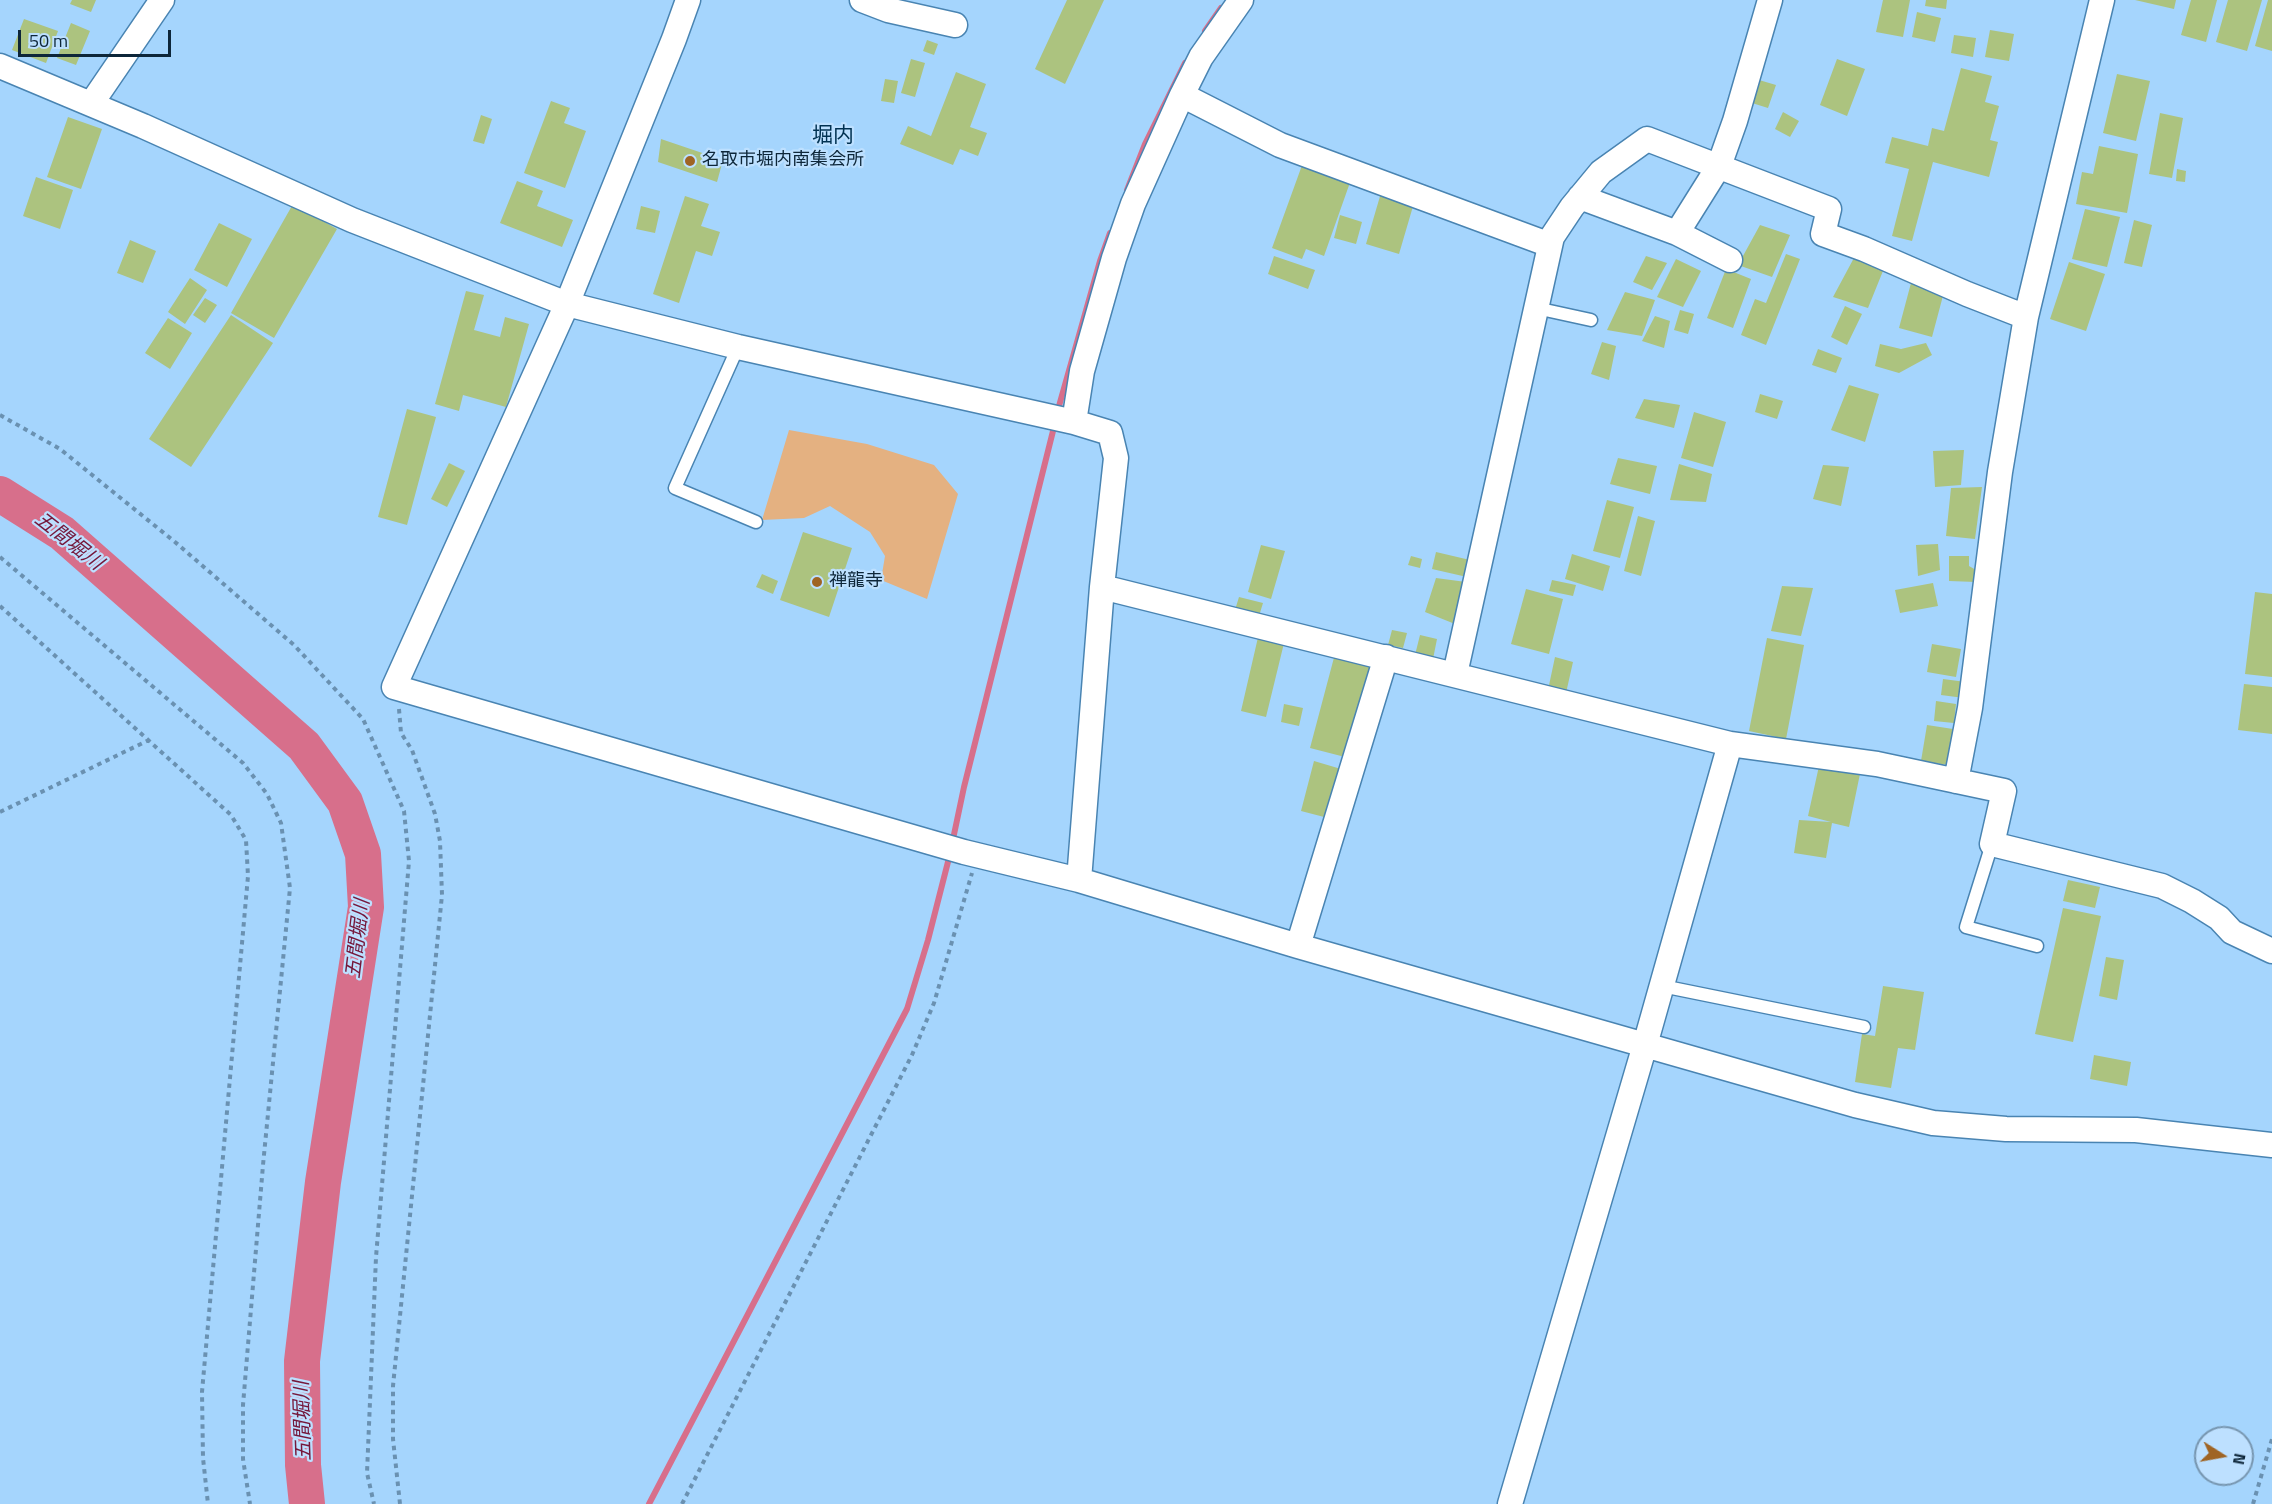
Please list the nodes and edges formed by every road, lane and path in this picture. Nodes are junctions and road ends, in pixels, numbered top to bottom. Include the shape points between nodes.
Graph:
1 (162, 0) edge
2 (688, 0) edge
3 (862, 0) edge
4 (1241, 0) edge
5 (1770, 0) edge
6 (2102, 0) edge
7 (955, 25) dead end
8 (0, 66) edge
9 (1182, 95) junction
10 (91, 104) junction
11 (1719, 166) junction
12 (1580, 197) junction
13 (1677, 233) junction
14 (1550, 245) junction
15 (1730, 260) dead end
16 (567, 304) junction
17 (1536, 308) junction
18 (2026, 317) junction
19 (1591, 320) dead end
20 (738, 347) junction
21 (0, 415) edge
22 (1063, 420) junction
23 (756, 522) dead end
24 (0, 557) edge
25 (1102, 587) junction
26 (0, 606) edge
27 (1386, 657) junction
28 (1455, 674) junction
29 (394, 687) junction
30 (149, 740) junction
31 (1730, 744) junction
32 (1956, 781) junction
33 (0, 812) edge
34 (1992, 844) junction
35 (961, 851) junction
36 (1079, 880) junction
37 (1298, 946) junction
38 (2037, 946) dead end
39 (2272, 951) edge
40 (1662, 986) junction
41 (1864, 1027) dead end
42 (1645, 1045) junction
43 (2272, 1145) edge
44 (2272, 1439) edge
45 (208, 1504) edge
46 (250, 1504) edge
47 (374, 1504) edge
48 (400, 1504) edge
49 (682, 1504) edge
50 (1510, 1504) edge
51 (2253, 1504) edge

1 - 10 street
2 - 16 street
3 - 7 street
4 - 9 street via 1201,57
5 - 11 street via 1736,121
6 - 18 street
8 - 10 street
9 - 14 street via 1280,145
9 - 22 street via 1133,204
10 - 16 street via 352,220
11 - 12 street via 1647,139 1601,172
11 - 13 street
11 - 18 street via 1828,209 1823,234
12 - 13 street
12 - 14 street
13 - 15 street
14 - 17 street
16 - 20 street
16 - 29 street
17 - 19 lane
17 - 28 street
18 - 32 street
20 - 22 street
20 - 23 lane via 675,488
21 - 47 path via 60,449 294,645 363,719 404,811 409,861 376,1257 367,1473
22 - 25 street via 1110,433 1116,458
24 - 46 path via 243,763 267,794 281,823 290,888 243,1405 243,1459
25 - 27 street
25 - 36 street
26 - 30 path
27 - 28 street
27 - 37 street
28 - 31 street
29 - 35 street
29 - 48 path via 401,733 412,750 435,814 442,895 393,1386 393,1439
30 - 33 path
30 - 45 path via 231,815 246,840 248,876 202,1392
31 - 32 street via 1877,764
31 - 40 street
32 - 34 street via 2004,792
34 - 38 lane via 1966,927
34 - 39 street via 2162,886 2219,918 2232,932
35 - 36 street
35 - 49 path via 934,1003 912,1055
36 - 37 street
37 - 42 street
40 - 41 lane
40 - 42 street
42 - 43 street via 1855,1105 1933,1123 2006,1129 2136,1130
42 - 50 street
44 - 51 path

